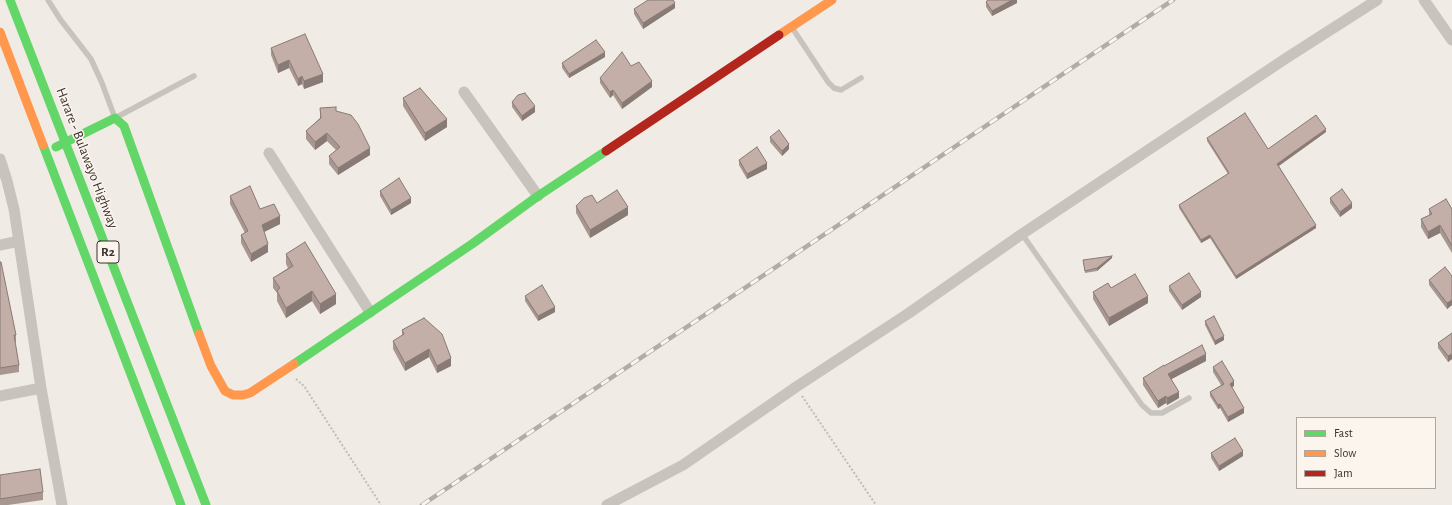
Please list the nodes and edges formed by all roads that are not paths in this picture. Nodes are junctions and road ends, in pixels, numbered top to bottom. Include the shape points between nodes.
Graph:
1 (10, 0) edge
2 (48, 0) edge
3 (832, 0) edge
4 (1377, 0) edge
5 (1424, 0) edge
6 (792, 27) junction
7 (0, 32) edge
8 (1452, 40) edge
9 (7, 50) junction
10 (0, 64) edge
11 (194, 76) dead end
12 (861, 78) dead end
13 (464, 92) dead end
14 (115, 118) junction
15 (66, 141) junction
16 (269, 153) dead end
17 (47, 154) junction
18 (0, 159) edge
19 (538, 196) junction
20 (1022, 234) junction
21 (19, 241) junction
22 (0, 245) edge
23 (370, 312) junction
24 (41, 388) junction
25 (0, 396) edge
26 (1189, 398) dead end
27 (62, 505) edge
28 (181, 505) edge
29 (206, 505) edge
30 (607, 505) edge

1 - 15 main road, Harare - Bulawayo Highway / R2
2 - 14 lane via 91,59
3 - 6 main road
4 - 20 street
5 - 8 street
6 - 12 lane via 834,88 841,90
6 - 19 main road
7 - 9 main road, R2
9 - 10 street
9 - 17 main road, R2
11 - 14 lane
13 - 19 street
14 - 15 main road
14 - 23 main road via 124,126 211,366 222,387 229,394 250,393
15 - 17 main road
15 - 29 main road, Harare - Bulawayo Highway / R2
16 - 23 street
17 - 28 main road, R2
18 - 21 street via 8,181
19 - 23 main road
20 - 26 lane via 1142,404 1152,413 1162,413
20 - 30 street via 683,465
21 - 22 street
21 - 24 street
24 - 25 street
24 - 27 street

